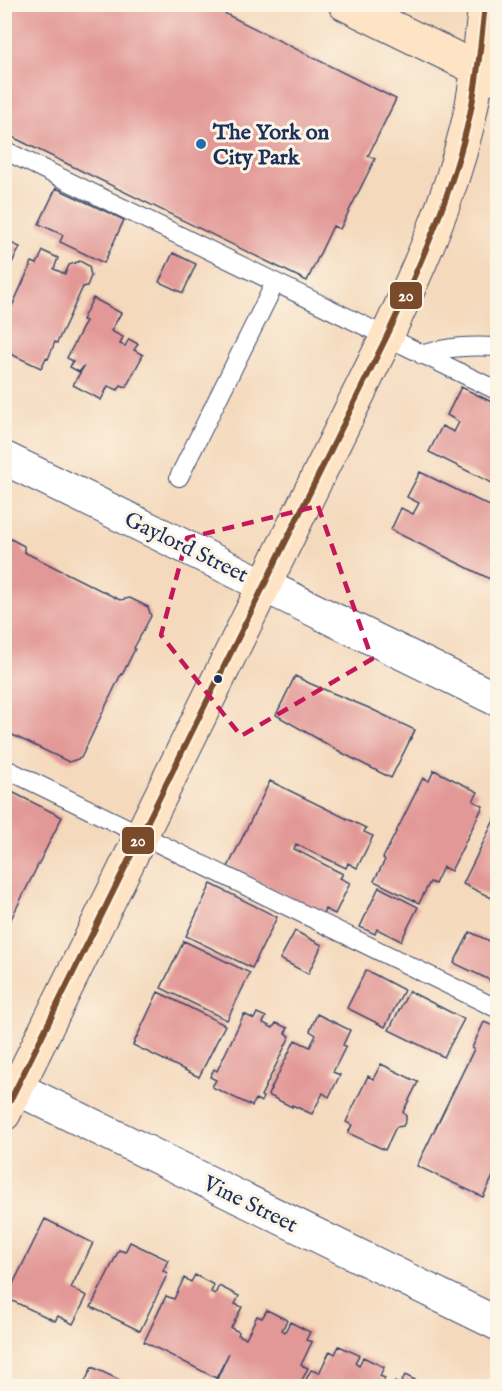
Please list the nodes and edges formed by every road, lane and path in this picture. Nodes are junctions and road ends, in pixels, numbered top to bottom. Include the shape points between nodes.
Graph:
1 (345, 4) edge
2 (485, 4) edge
3 (488, 74) edge
4 (4, 150) edge
5 (275, 283) junction
6 (386, 338) junction
7 (498, 347) edge
8 (422, 355) junction
9 (498, 391) edge
10 (4, 458) edge
11 (179, 477) dead end
12 (265, 584) junction
13 (498, 700) edge
14 (4, 768) edge
15 (142, 835) junction
16 (498, 1009) edge
17 (9, 1095) edge
18 (498, 1324) edge

1 - 3 main road
2 - 3 main road
3 - 6 main road via 453,178
4 - 5 lane
5 - 6 lane
5 - 11 lane
6 - 8 lane
6 - 12 main road
7 - 8 lane via 449,347
8 - 9 lane
10 - 12 street, Gaylord Street
12 - 13 street, Gaylord Street
12 - 15 main road
14 - 15 lane
15 - 16 lane
15 - 17 main road
17 - 18 street, Vine Street

